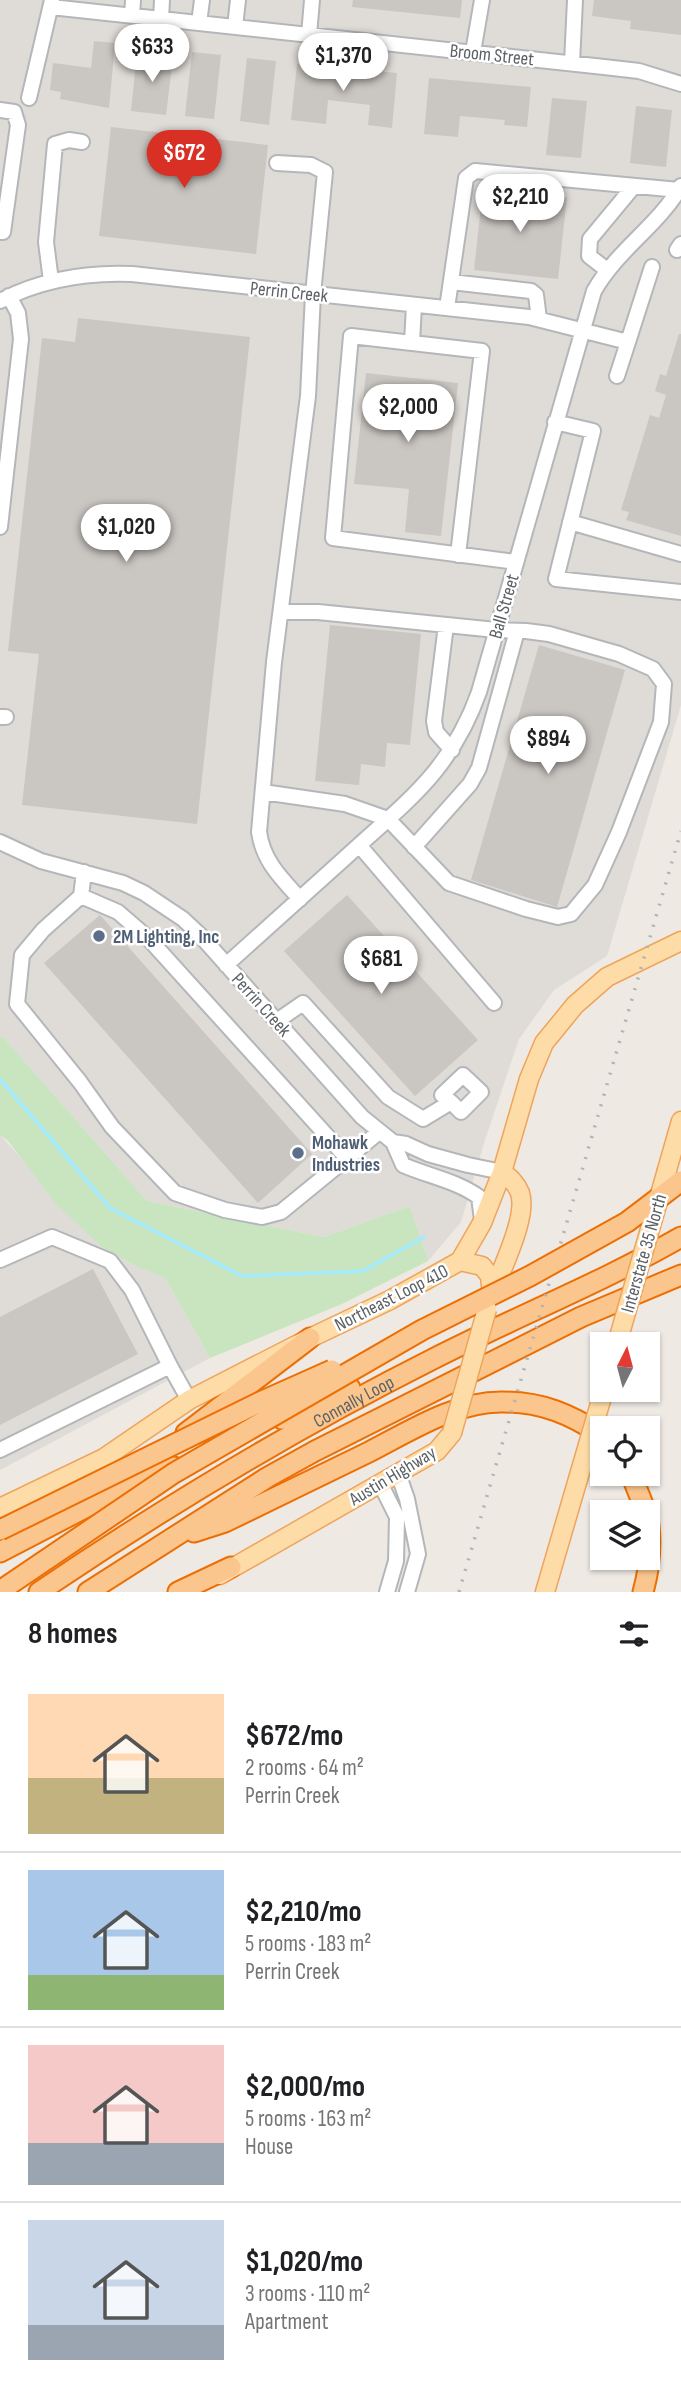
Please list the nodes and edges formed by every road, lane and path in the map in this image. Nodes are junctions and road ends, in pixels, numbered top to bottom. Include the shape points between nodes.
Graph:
1 (133, 0) edge
2 (162, 0) edge
3 (202, 0) edge
4 (238, 0) edge
5 (312, 0) edge
6 (482, 0) edge
7 (575, 0) edge
8 (51, 4) edge
9 (99, 6) edge
10 (132, 16) junction
11 (160, 19) junction
12 (199, 23) junction
13 (235, 27) junction
14 (309, 35) junction
15 (472, 52) junction
16 (572, 63) junction
17 (681, 84) edge
18 (29, 98) dead end
19 (0, 110) edge
20 (82, 142) dead end
21 (276, 163) dead end
22 (635, 186) junction
23 (680, 188) edge
24 (0, 232) edge
25 (652, 267) dead end
26 (607, 270) junction
27 (51, 281) junction
28 (451, 282) junction
29 (313, 294) junction
30 (5, 299) edge
31 (414, 305) junction
32 (447, 308) junction
33 (539, 319) junction
34 (581, 331) junction
35 (628, 342) junction
36 (412, 343) junction
37 (617, 376) dead end
38 (6, 417) edge
39 (555, 422) junction
40 (570, 522) junction
41 (0, 527) edge
42 (681, 554) edge
43 (458, 555) junction
44 (516, 562) junction
45 (681, 592) edge
46 (282, 612) junction
47 (446, 625) junction
48 (496, 630) junction
49 (517, 631) junction
50 (452, 750) junction
51 (263, 792) junction
52 (388, 819) junction
53 (0, 842) edge
54 (359, 845) junction
55 (414, 847) junction
56 (84, 872) junction
57 (81, 896) junction
58 (300, 899) junction
59 (681, 941) edge
60 (226, 965) junction
61 (494, 1003) dead end
62 (277, 1021) junction
63 (451, 1102) dead end
64 (681, 1121) edge
65 (379, 1132) junction
66 (393, 1142) junction
67 (347, 1158) junction
68 (502, 1172) junction
69 (674, 1175) edge
70 (482, 1223) junction
71 (681, 1237) edge
72 (0, 1260) edge
73 (460, 1261) junction
74 (681, 1275) edge
75 (604, 1277) junction
76 (490, 1301) junction
77 (422, 1331) junction
78 (621, 1332) edge
79 (310, 1338) junction
80 (170, 1366) junction
81 (189, 1400) junction
82 (600, 1402) edge
83 (590, 1427) edge
84 (0, 1450) edge
85 (398, 1473) junction
86 (380, 1483) junction
87 (100, 1500) junction
88 (0, 1508) edge
89 (0, 1530) edge
90 (166, 1541) junction
91 (0, 1552) edge
92 (231, 1567) junction
93 (649, 1570) edge
94 (0, 1591) edge
95 (39, 1592) edge
96 (88, 1592) edge
97 (178, 1592) edge
98 (194, 1592) edge
99 (387, 1592) edge
100 (407, 1592) edge
101 (545, 1592) edge
102 (641, 1592) edge

1 - 10 street
2 - 11 street
3 - 12 street
4 - 13 street
5 - 14 street
6 - 15 street
7 - 16 street
8 - 9 street, Broom Street
8 - 18 street
9 - 10 street, Broom Street
10 - 11 street, Broom Street
11 - 12 street, Broom Street
12 - 13 street, Broom Street
13 - 14 street, Broom Street
14 - 15 street, Broom Street
15 - 16 street, Broom Street
16 - 17 street, Broom Street via 639,71
19 - 24 street via 14,111 18,125
20 - 27 street via 55,144 46,242
21 - 29 street via 310,165 325,172
22 - 23 street
22 - 26 street via 590,239 589,256
22 - 28 street via 475,171 466,178
23 - 26 street, Ball Street via 658,218
25 - 35 street
26 - 34 street, Ball Street via 594,290
27 - 29 street, Perrin Creek via 109,273
27 - 30 street, Perrin Creek
28 - 32 street
28 - 33 street via 531,291 536,295
29 - 31 street, Perrin Creek
29 - 46 street via 308,396
30 - 38 street via 18,313 21,339
31 - 32 street, Perrin Creek
31 - 36 street
32 - 33 street, Perrin Creek
33 - 34 street, Perrin Creek
34 - 35 street, Perrin Creek
34 - 39 street, Ball Street
35 - 37 street
36 - 43 street via 482,351
36 - 43 street via 351,336 333,538
38 - 41 street
39 - 40 street via 593,432
39 - 44 street, Ball Street
40 - 42 street
40 - 45 street via 556,579
43 - 44 street
44 - 48 street, Ball Street
46 - 47 street
46 - 51 street
47 - 48 street
47 - 50 street via 433,721 436,732
48 - 49 street
48 - 50 street, Ball Street via 471,714
49 - 55 street via 479,768
49 - 55 street via 549,634 619,654 653,669 664,684 661,722 595,886 571,914 558,917 449,883
50 - 52 street, Ball Street via 435,774
51 - 52 street via 345,804
51 - 58 street via 258,832 261,848
52 - 54 street, Ball Street
52 - 55 street
53 - 56 street, Perrin Creek
54 - 58 street, Ball Street
54 - 61 street
56 - 57 street
56 - 60 street, Perrin Creek via 122,883 164,905 192,927
57 - 67 street via 118,912 148,938
57 - 67 street via 22,955 17,1004 111,1127 175,1194 262,1217 281,1212
58 - 60 street, Ball Street
59 - 68 main road, Northeast Loop 410 via 607,977 575,1005 544,1043
60 - 62 street, Perrin Creek
62 - 63 street via 303,1003 388,1097 423,1119
62 - 65 street, Perrin Creek
64 - 69 main road, Interstate 35 North
65 - 66 street, Perrin Creek
65 - 67 street
66 - 68 street, Perrin Creek
66 - 70 street, Perrin Creek via 403,1165 465,1187 479,1198
68 - 70 main road, Northeast Loop 410
68 - 76 main road, Austin Highway via 520,1194 521,1213
69 - 77 highway, bridge via 627,1222
69 - 78 main road, Interstate 35 North, bridge
70 - 73 main road, Northeast Loop 410
71 - 75 highway, Connally Loop
72 - 80 street via 52,1237 110,1261 132,1290
73 - 76 main road via 482,1266 490,1276
73 - 79 main road, Northeast Loop 410
74 - 90 highway via 581,1317 314,1451
75 - 87 highway
75 - 95 highway, Connally Loop via 337,1409 205,1484
76 - 85 main road, Austin Highway, bridge via 452,1433 437,1451
77 - 89 highway, bridge via 258,1402
77 - 94 highway, bridge via 174,1474
79 - 81 main road, Northeast Loop 410
79 - 87 highway
80 - 81 street
80 - 84 street
81 - 88 main road, Northeast Loop 410 via 104,1458
82 - 101 main road, bridge
83 - 90 highway via 573,1416 537,1405 482,1403 439,1417 225,1522
85 - 86 main road, Austin Highway
85 - 100 street via 418,1554
86 - 92 main road, Austin Highway
86 - 99 street via 397,1517 396,1561
87 - 91 highway
90 - 96 highway
92 - 97 highway
92 - 98 main road, Austin Highway
93 - 102 highway

